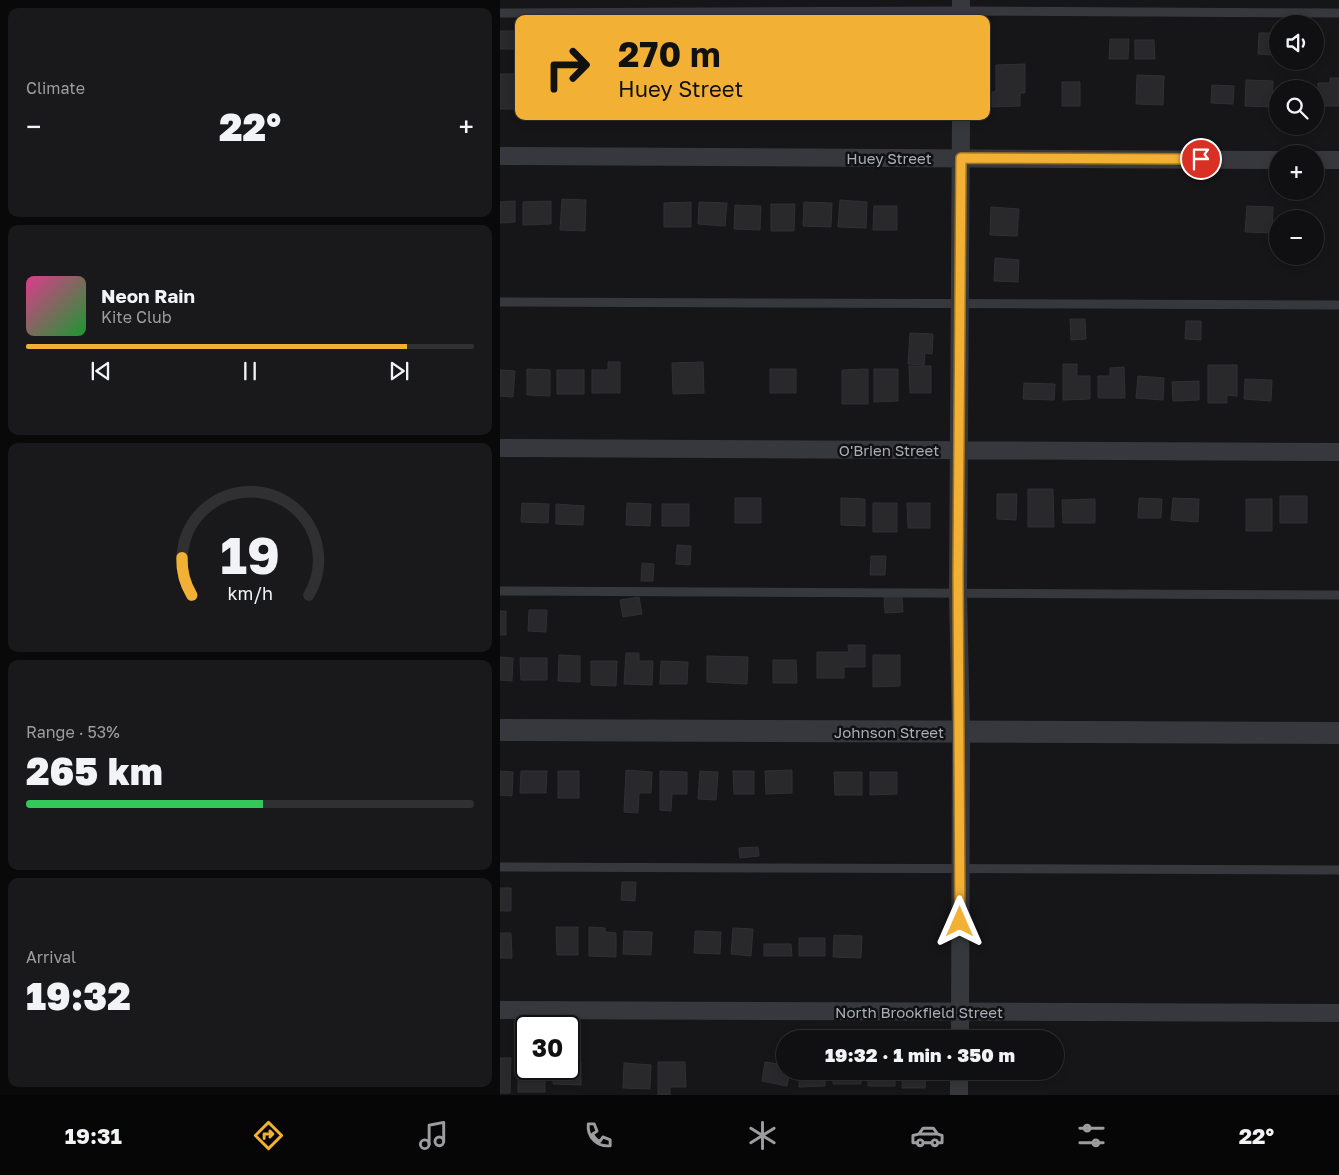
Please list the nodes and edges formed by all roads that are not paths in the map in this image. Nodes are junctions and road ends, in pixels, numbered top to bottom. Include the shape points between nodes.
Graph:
1 (961, 10) edge
2 (500, 13) edge
3 (1339, 13) edge
4 (961, 120) edge
5 (500, 156) edge
6 (961, 158) junction
7 (1269, 160) edge
8 (1324, 160) edge
9 (1339, 160) edge
10 (500, 302) edge
11 (961, 304) junction
12 (1339, 305) edge
13 (500, 448) edge
14 (958, 451) junction
15 (1339, 452) edge
16 (500, 591) edge
17 (958, 593) junction
18 (1339, 595) edge
19 (500, 730) edge
20 (961, 732) junction
21 (1339, 733) edge
22 (500, 867) edge
23 (960, 869) junction
24 (1339, 870) edge
25 (500, 1010) edge
26 (960, 1012) junction
27 (1339, 1013) edge
28 (960, 1030) edge
29 (959, 1080) edge
30 (958, 1095) edge

1 - 2 lane
1 - 3 lane
4 - 6 street
5 - 6 street, Huey Street
6 - 7 street, Huey Street
6 - 11 street
8 - 9 street
10 - 11 lane
11 - 12 lane
11 - 14 street
13 - 14 street, O'Brien Street
14 - 15 street, O'Brien Street
14 - 17 street
16 - 17 lane
17 - 18 lane
17 - 20 street
19 - 20 street, Johnson Street
20 - 21 street, Johnson Street
20 - 23 street
22 - 23 lane
23 - 24 lane
23 - 26 street
25 - 26 street, North Brookfield Street
26 - 27 street, North Brookfield Street
26 - 28 street
29 - 30 street

